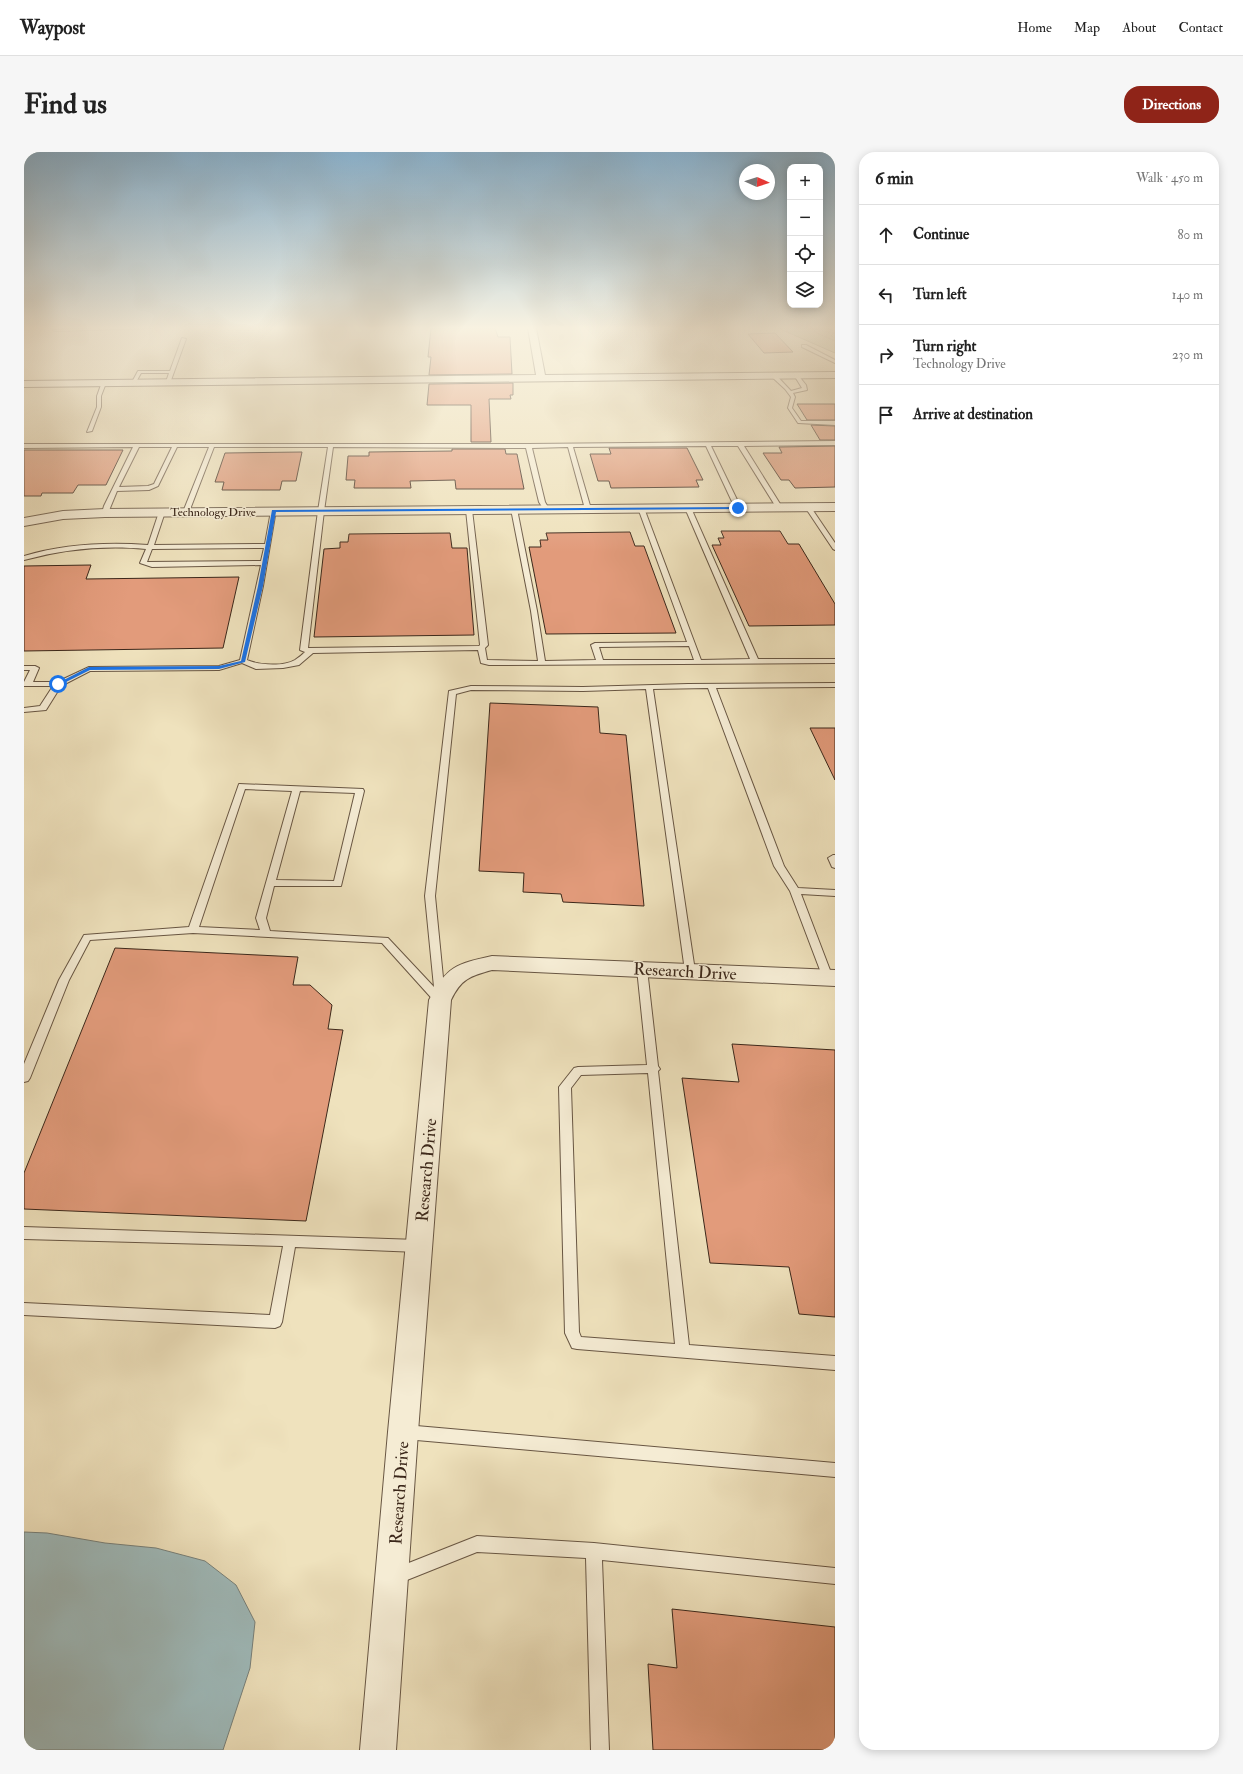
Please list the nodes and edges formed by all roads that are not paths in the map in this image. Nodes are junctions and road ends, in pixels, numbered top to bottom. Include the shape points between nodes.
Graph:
1 (99, 403) edge
2 (791, 403) edge
3 (835, 422) edge
4 (90, 431) dead end
5 (835, 443) edge
6 (212, 444) junction
7 (708, 444) junction
8 (740, 444) junction
9 (137, 445) junction
10 (175, 445) junction
11 (331, 445) junction
12 (24, 446) edge
13 (528, 446) junction
14 (570, 446) junction
15 (115, 489) junction
16 (808, 507) junction
17 (835, 507) edge
18 (641, 508) junction
19 (688, 508) junction
20 (738, 508) junction
21 (779, 508) junction
22 (546, 509) junction
23 (588, 509) junction
24 (469, 510) junction
25 (514, 510) junction
26 (274, 511) junction
27 (321, 511) junction
28 (162, 512) junction
29 (186, 512) junction
30 (106, 513) junction
31 (24, 522) edge
32 (267, 546) junction
33 (150, 547) junction
34 (835, 548) edge
35 (24, 558) edge
36 (264, 563) junction
37 (691, 644) junction
38 (481, 648) junction
39 (311, 651) junction
40 (243, 661) junction
41 (756, 661) junction
42 (835, 661) edge
43 (600, 662) junction
44 (698, 662) junction
45 (542, 663) junction
46 (24, 668) edge
47 (26, 684) edge
48 (58, 684) junction
49 (835, 685) edge
50 (711, 686) junction
51 (650, 687) junction
52 (24, 710) edge
53 (297, 788) junction
54 (835, 858) edge
55 (835, 865) edge
56 (270, 883) junction
57 (795, 890) junction
58 (835, 893) edge
59 (193, 930) junction
60 (266, 934) junction
61 (642, 969) junction
62 (690, 971) junction
63 (832, 978) edge
64 (440, 1000) junction
65 (654, 1069) junction
66 (24, 1078) edge
67 (24, 1233) edge
68 (290, 1241) junction
69 (420, 1246) junction
70 (24, 1309) edge
71 (683, 1352) junction
72 (835, 1363) edge
73 (403, 1432) junction
74 (835, 1470) edge
75 (594, 1551) junction
76 (835, 1576) edge
77 (393, 1577) junction
78 (378, 1750) edge
79 (600, 1750) edge

1 - 4 lane
2 - 3 lane via 790,408 800,422
5 - 8 lane
6 - 10 lane
6 - 11 lane
6 - 29 lane
7 - 8 lane
7 - 14 lane
7 - 20 lane
8 - 21 lane
9 - 10 lane
9 - 12 lane
9 - 15 lane
10 - 15 lane via 156,485 149,488
11 - 13 lane
11 - 27 lane
13 - 14 lane
13 - 22 lane
14 - 23 lane
15 - 30 lane
16 - 17 street, Technology Drive
16 - 21 street, Technology Drive
16 - 34 lane
18 - 19 street, Technology Drive
18 - 23 street, Technology Drive
18 - 37 lane
19 - 20 street, Technology Drive
19 - 41 lane
20 - 21 street, Technology Drive
22 - 23 street, Technology Drive
22 - 25 street, Technology Drive
24 - 25 street, Technology Drive
24 - 27 street, Technology Drive
24 - 38 lane via 484,645
25 - 45 lane
26 - 27 street, Technology Drive
26 - 29 street, Technology Drive
26 - 32 lane
27 - 39 lane via 304,650
28 - 29 street, Technology Drive
28 - 30 street, Technology Drive
28 - 33 lane
30 - 31 street, Technology Drive via 63,515
32 - 33 lane
32 - 36 lane
33 - 35 lane via 82,546
33 - 36 lane via 143,563 152,565
36 - 40 lane
37 - 43 lane via 595,645
37 - 44 lane
38 - 39 lane
38 - 45 lane via 484,661 489,663
39 - 40 lane via 296,663 283,666 256,667
40 - 48 lane via 219,668 89,669
41 - 42 lane
41 - 44 lane
43 - 44 lane
43 - 45 lane
46 - 47 lane via 35,668
47 - 48 lane
48 - 52 lane via 43,708
49 - 50 lane
50 - 51 lane
50 - 57 lane via 779,866
51 - 62 lane
51 - 64 lane via 471,688 452,693 430,896
53 - 56 lane
53 - 56 lane via 360,791 338,884
53 - 59 lane via 242,786
54 - 55 lane
56 - 60 lane via 261,918
57 - 58 lane
57 - 63 lane
59 - 60 lane
59 - 66 lane via 87,937 64,980
60 - 64 lane via 385,940
61 - 62 street, Research Drive
61 - 64 street, Research Drive via 492,963 464,969 448,983
61 - 65 lane
62 - 63 street, Research Drive
64 - 69 street, Research Drive
65 - 71 lane
65 - 71 lane via 578,1071 565,1087 572,1333 577,1343
67 - 68 lane
68 - 69 lane
68 - 70 lane via 275,1322
69 - 73 street, Research Drive
71 - 72 lane
73 - 74 lane
73 - 77 street, Research Drive
75 - 76 lane
75 - 77 lane via 477,1544
75 - 79 lane
77 - 78 street, Research Drive

